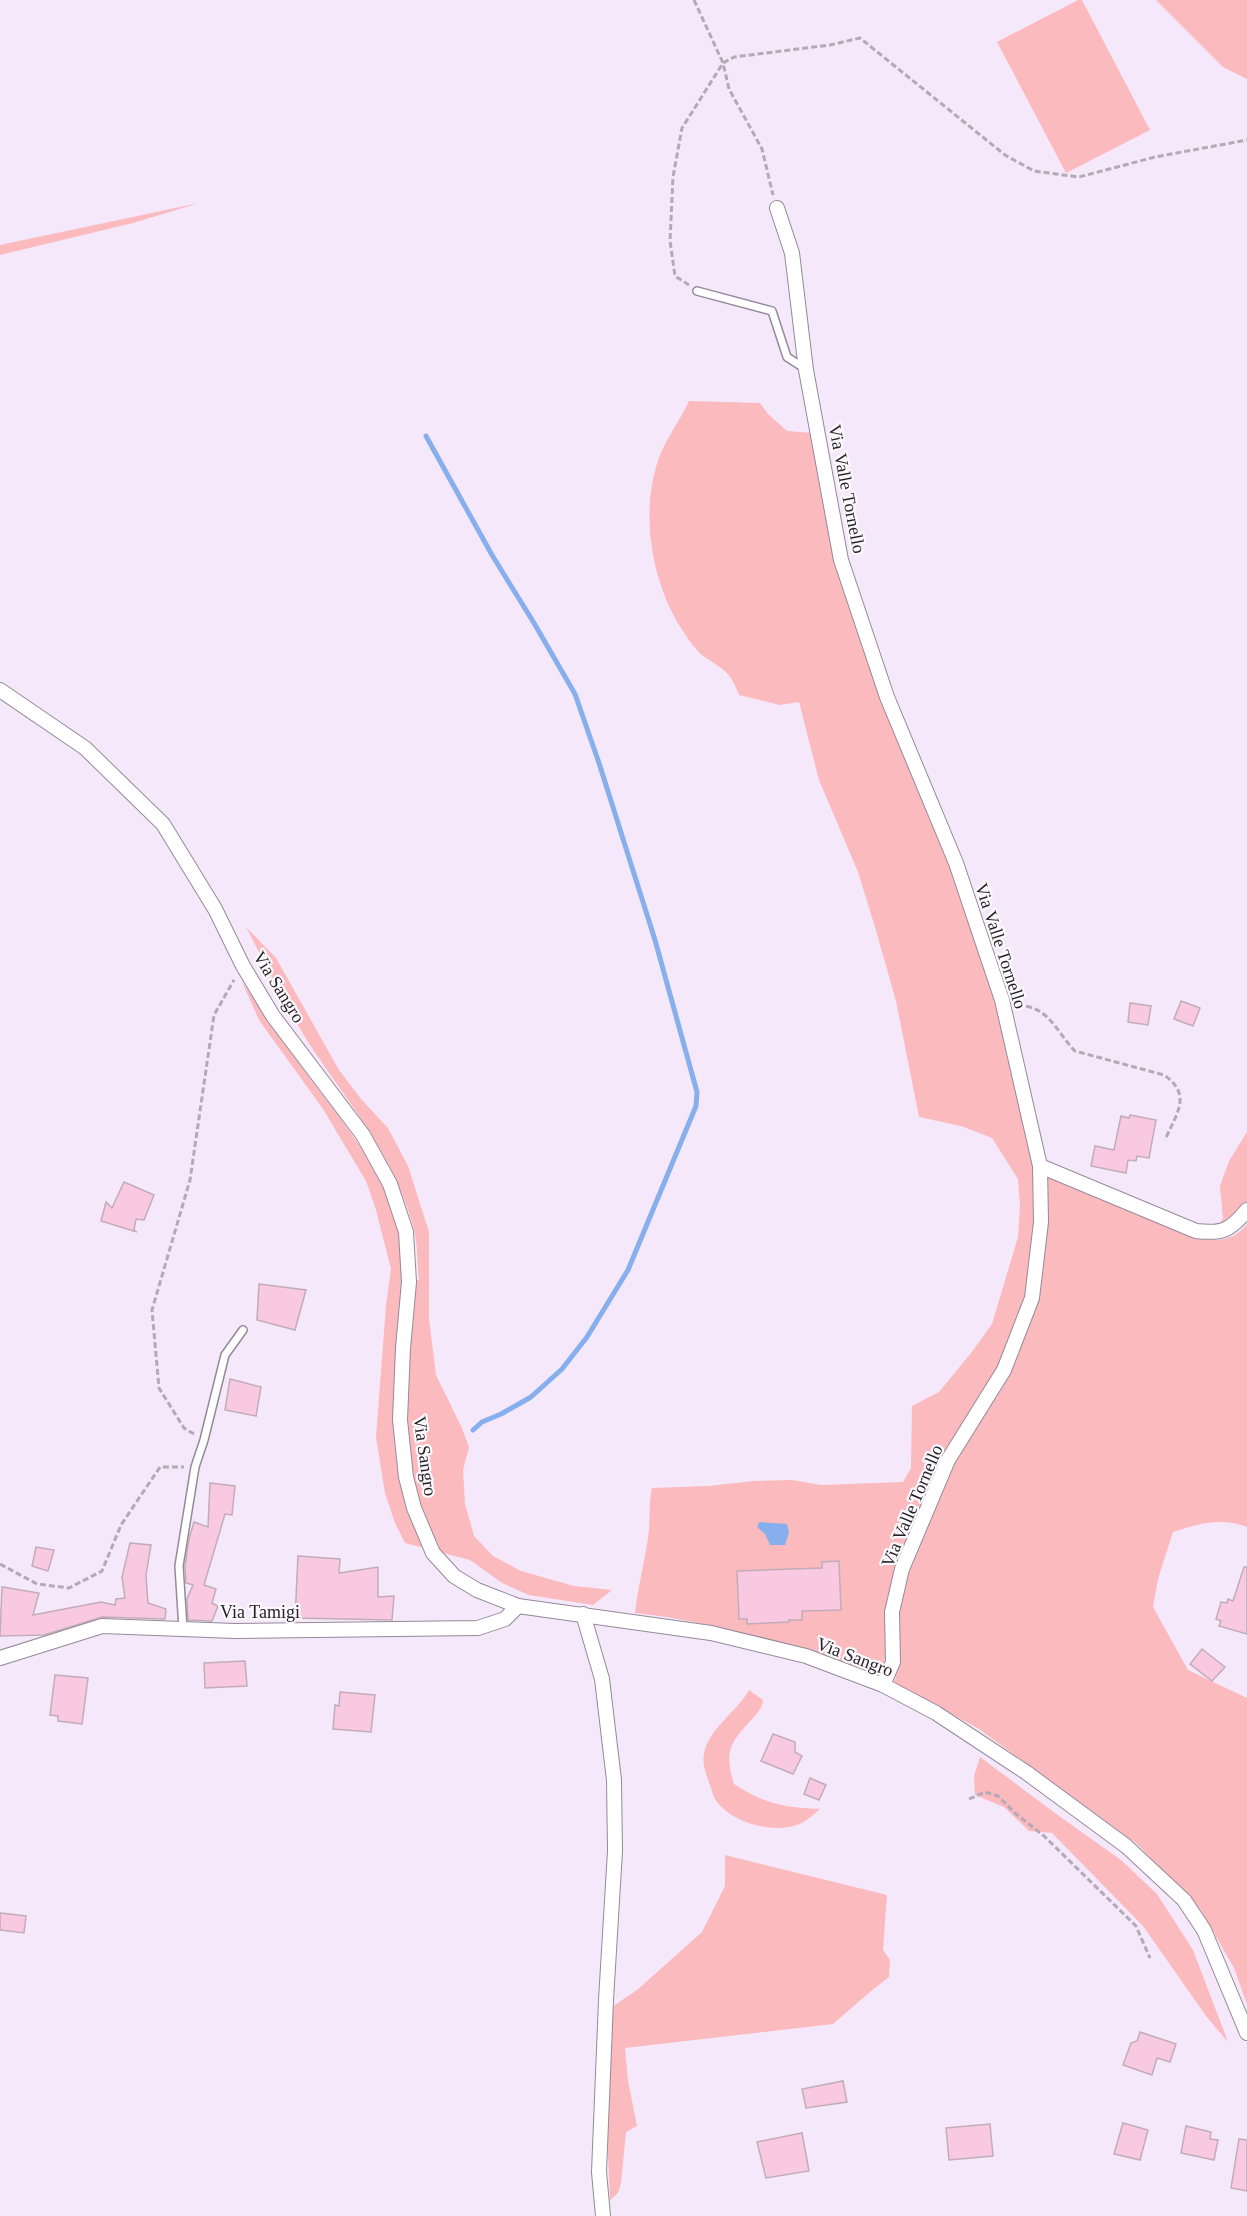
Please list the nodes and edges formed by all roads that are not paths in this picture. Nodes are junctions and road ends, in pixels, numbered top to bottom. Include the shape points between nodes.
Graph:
1 (777, 208) road end
2 (697, 291) road end
3 (806, 370) junction
4 (0, 690) edge
5 (1040, 1166) junction
6 (1247, 1210) edge
7 (243, 1330) dead end
8 (518, 1606) junction
9 (583, 1614) junction
10 (183, 1629) junction
11 (0, 1658) edge
12 (883, 1685) junction
13 (1247, 2033) edge
14 (603, 2216) edge

1 - 3 street, Via Valle Tornello via 792,253
2 - 3 lane via 772,311 787,357
3 - 5 street, Via Valle Tornello via 841,560 887,697 956,863 1004,1008
4 - 8 street, Via Sangro via 85,748 163,824 273,1016 363,1136 390,1184 406,1232 409,1282 400,1420 406,1478 414,1508 433,1553 454,1575 477,1590
5 - 6 street via 1196,1232 1215,1233 1235,1225
5 - 12 street, Via Valle Tornello via 1041,1222 1032,1298 1004,1370 948,1460 902,1569 892,1612 893,1662
7 - 10 lane via 225,1355 195,1467 179,1566
8 - 9 street, Via Sangro
8 - 10 street, Via Tamigi via 505,1619 478,1628
9 - 12 street, Via Sangro via 711,1632 809,1657
9 - 14 street via 602,1678 614,1780 615,1851 599,2172
10 - 11 street, Via Tamigi via 102,1626
12 - 13 street, Via Sangro via 936,1713 1027,1773 1126,1846 1184,1900 1204,1930

